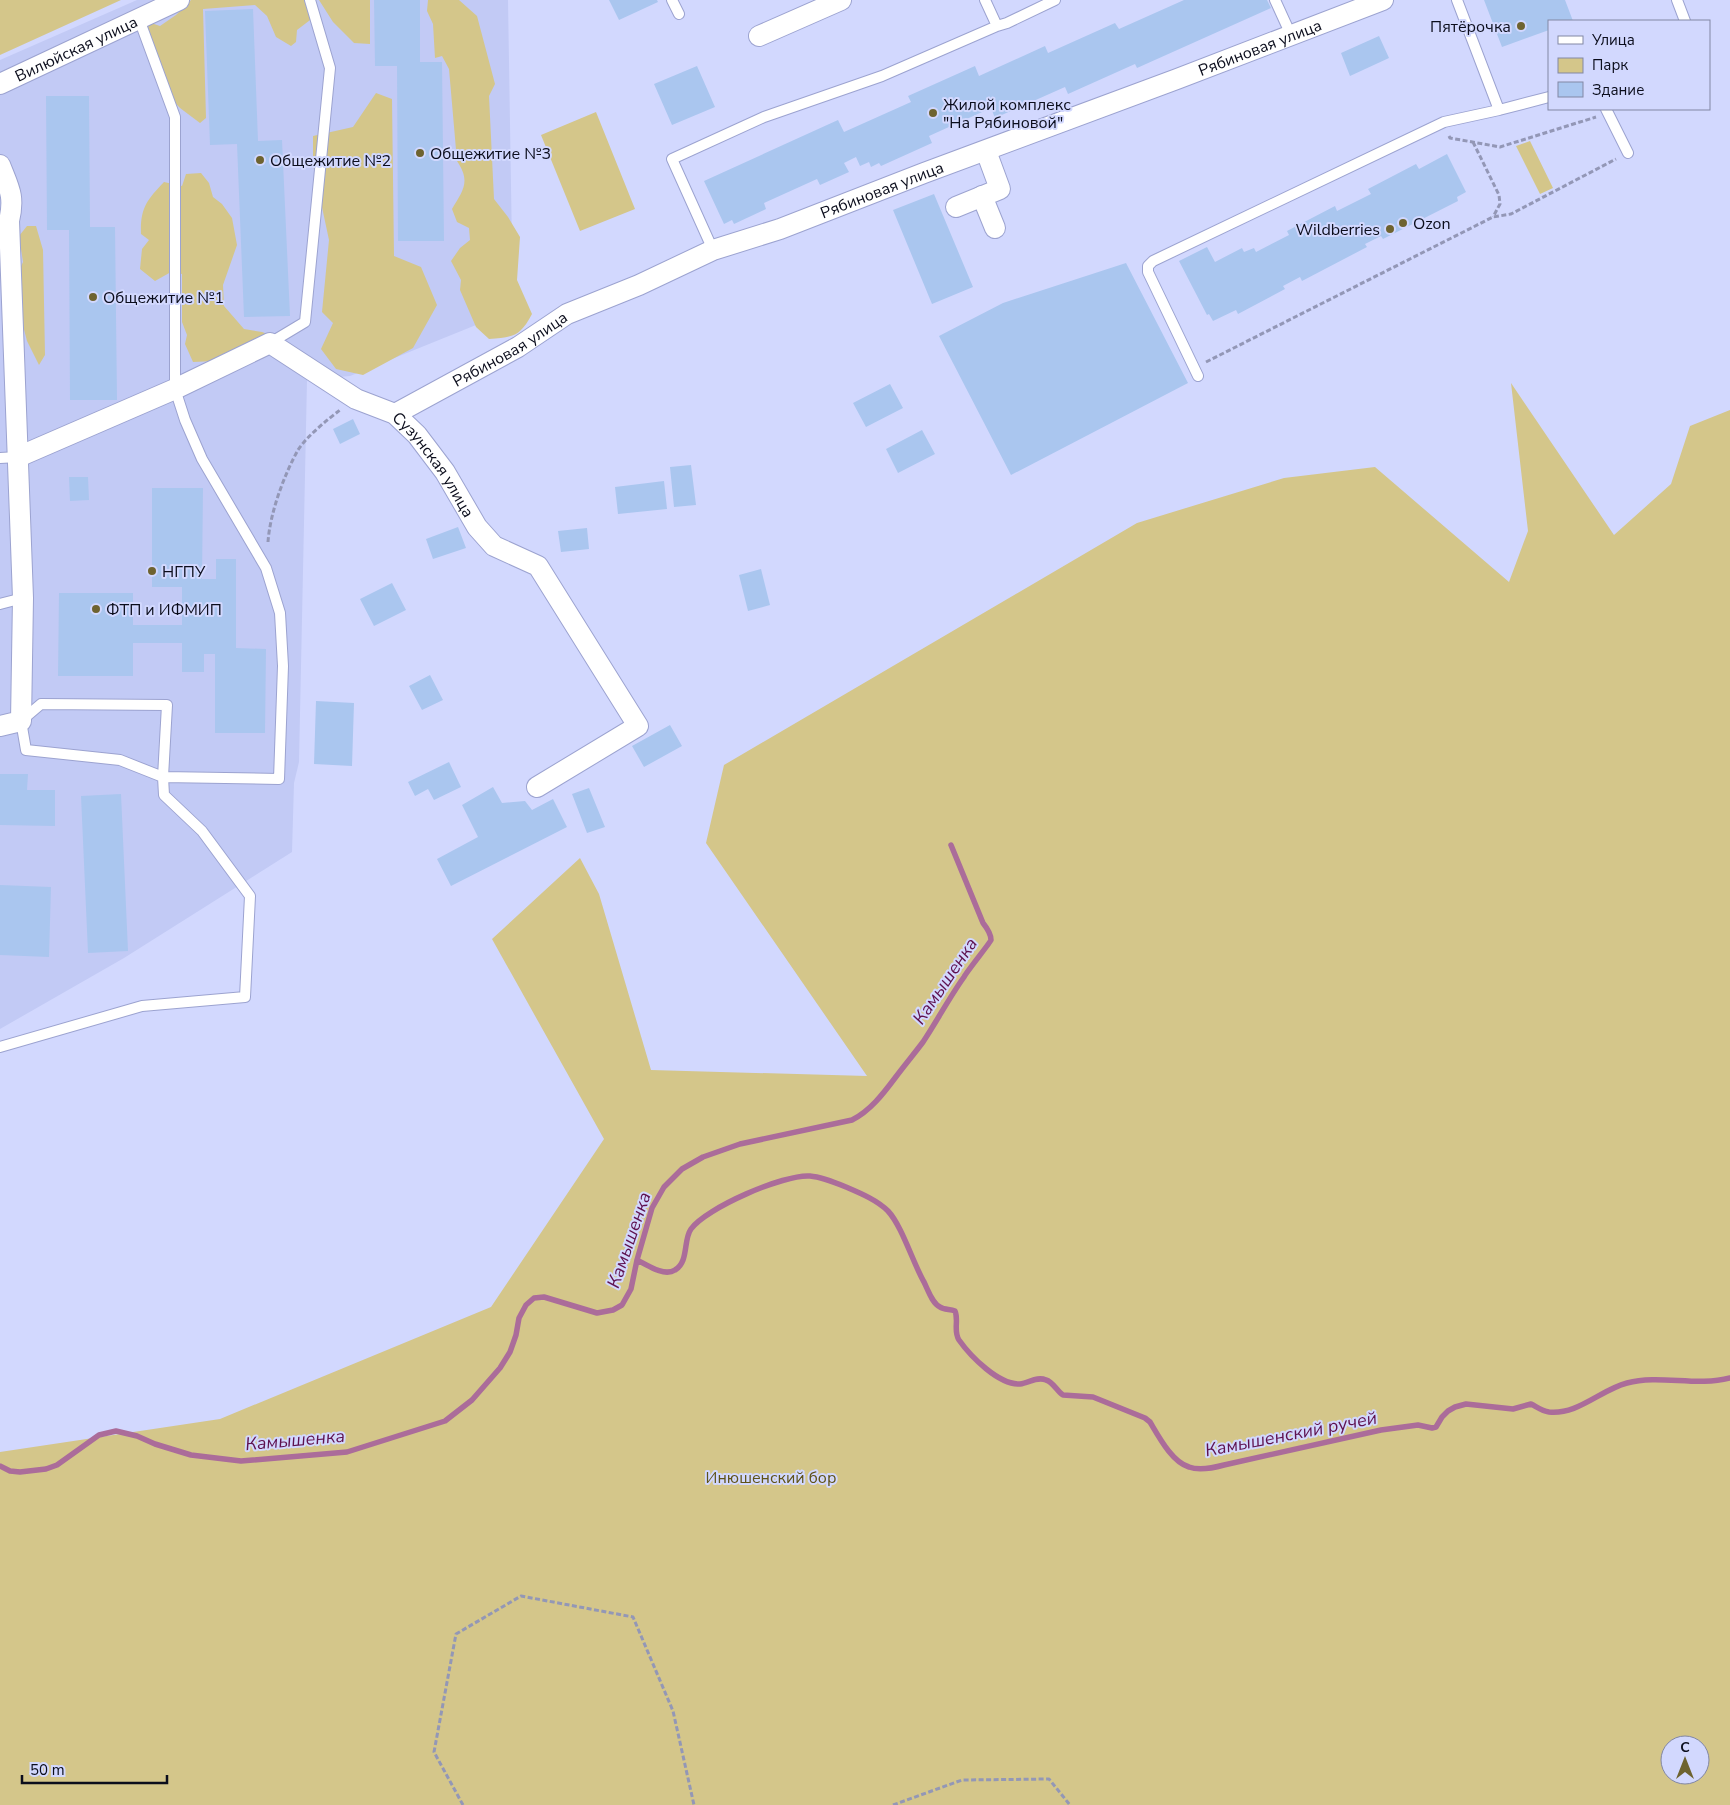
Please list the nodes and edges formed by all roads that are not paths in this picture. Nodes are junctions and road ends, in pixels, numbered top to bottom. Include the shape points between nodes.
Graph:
1 (178, 0) edge
2 (310, 0) edge
3 (672, 0) edge
4 (841, 0) edge
5 (985, 0) edge
6 (1055, 0) edge
7 (1275, 0) edge
8 (1383, 0) edge
9 (1457, 0) edge
10 (1678, 0) edge
11 (679, 14) dead end
12 (139, 19) junction
13 (1685, 20) edge
14 (997, 26) junction
15 (1292, 35) junction
16 (759, 36) dead end
17 (0, 84) edge
18 (1548, 97) edge
19 (1499, 110) junction
20 (1610, 110) edge
21 (986, 151) junction
22 (1628, 153) dead end
23 (0, 165) edge
24 (982, 196) junction
25 (956, 207) dead end
26 (995, 228) dead end
27 (713, 250) junction
28 (270, 343) junction
29 (1196, 372) road end
30 (175, 389) junction
31 (395, 414) junction
32 (9, 458) edge
33 (23, 598) junction
34 (0, 604) edge
35 (21, 721) junction
36 (0, 726) edge
37 (163, 777) junction
38 (537, 787) dead end
39 (0, 1047) edge

1 - 12 street, Вилюйская улица
2 - 28 lane via 330,68 305,322
3 - 11 lane
4 - 16 street
5 - 14 lane
6 - 14 lane
7 - 15 lane
8 - 15 street, Рябиновая улица
9 - 19 lane
10 - 13 lane
12 - 17 street, Вилюйская улица
12 - 30 lane via 175,117
14 - 27 lane via 882,76 764,117 672,159
15 - 21 street, Рябиновая улица
18 - 19 lane
19 - 29 lane via 1444,122 1153,261 1148,272
20 - 22 lane
21 - 24 street via 1000,189
21 - 27 street, Рябиновая улица via 780,229
23 - 32 street via 12,196 9,221
24 - 25 street
24 - 26 street
27 - 31 street, Рябиновая улица via 567,314 518,347
28 - 30 street
28 - 31 street, Сузунская улица via 356,399
30 - 32 street
30 - 37 lane via 202,459 266,568 280,614 283,666 279,779
31 - 38 street, Сузунская улица via 445,472 477,527 494,546 538,566 638,726
32 - 33 street
33 - 34 lane
33 - 35 street
35 - 36 street
35 - 37 lane via 26,750 120,760
35 - 37 lane via 41,704 167,705
37 - 39 lane via 164,795 202,831 250,896 245,997 142,1006

